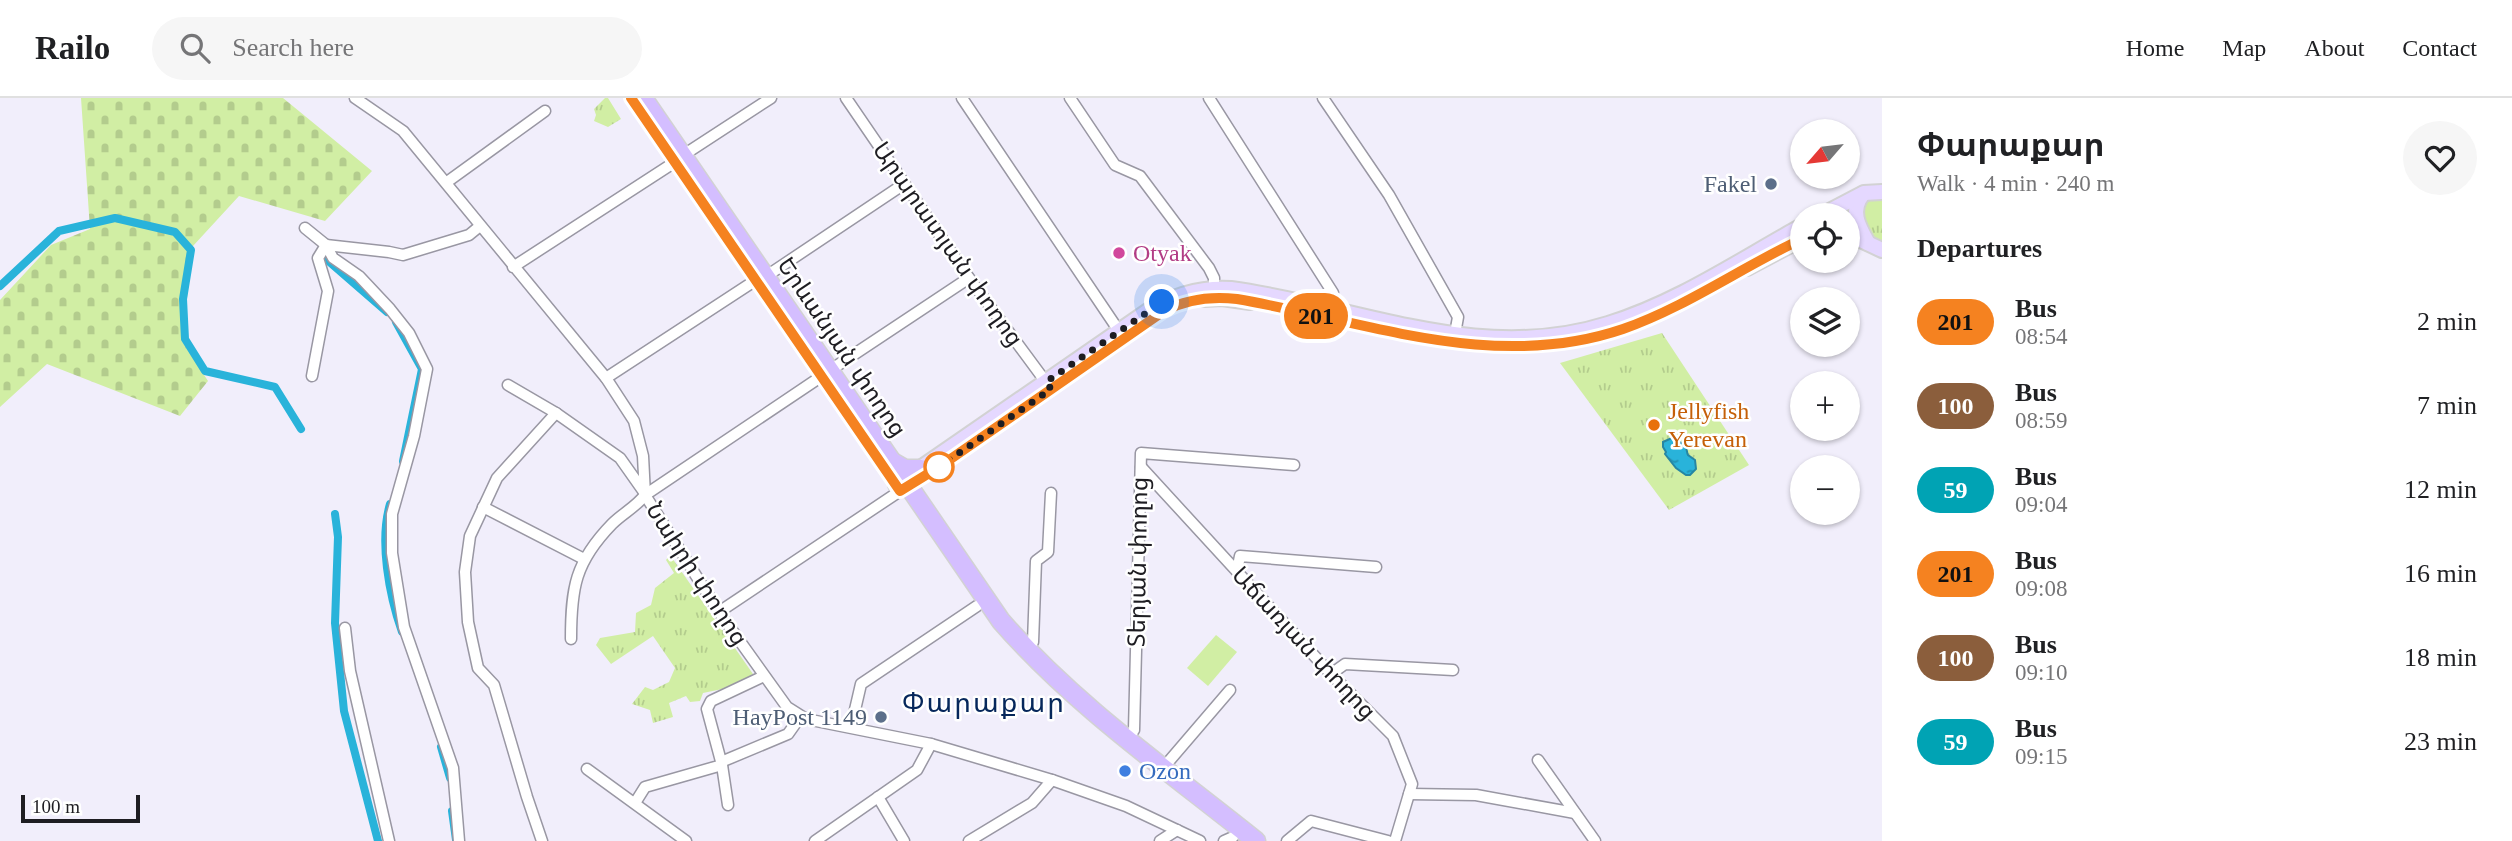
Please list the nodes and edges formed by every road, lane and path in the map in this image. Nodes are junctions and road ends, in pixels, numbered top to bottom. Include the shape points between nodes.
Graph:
1 (355, 98) edge
2 (631, 98) edge
3 (643, 98) edge
4 (771, 98) edge
5 (846, 98) edge
6 (962, 98) edge
7 (1070, 98) edge
8 (1209, 98) edge
9 (1323, 98) edge
10 (545, 111) dead end
11 (679, 159) junction
12 (447, 182) junction
13 (904, 184) junction
14 (1882, 192) edge
15 (1864, 193) junction
16 (1845, 203) edge
17 (480, 226) junction
18 (305, 228) dead end
19 (1790, 233) edge
20 (1860, 239) edge
21 (1868, 243) junction
22 (326, 245) junction
23 (1790, 245) edge
24 (1882, 250) edge
25 (513, 267) junction
26 (969, 278) junction
27 (760, 279) junction
28 (1214, 288) junction
29 (1331, 310) junction
30 (1119, 331) junction
31 (1455, 334) junction
32 (826, 374) junction
33 (312, 376) dead end
34 (606, 378) junction
35 (509, 386) dead end
36 (1048, 386) junction
37 (556, 413) junction
38 (890, 460) junction
39 (1294, 465) dead end
40 (1140, 467) junction
41 (920, 469) junction
42 (900, 488) junction
43 (1051, 493) dead end
44 (645, 495) junction
45 (483, 507) junction
46 (584, 559) junction
47 (1376, 567) dead end
48 (1237, 571) junction
49 (977, 606) junction
50 (719, 612) junction
51 (345, 628) dead end
52 (571, 639) dead end
53 (1027, 651) junction
54 (1453, 670) dead end
55 (1331, 674) junction
56 (764, 676) junction
57 (1230, 691) dead end
58 (800, 717) junction
59 (850, 727) junction
60 (1128, 739) junction
61 (931, 744) junction
62 (1538, 760) dead end
63 (721, 763) junction
64 (1164, 767) junction
65 (587, 769) dead end
66 (1052, 780) junction
67 (1409, 794) junction
68 (878, 797) junction
69 (635, 803) junction
70 (728, 806) dead end
71 (1575, 813) junction
72 (1177, 830) junction
73 (1232, 840) edge
74 (389, 841) edge
75 (459, 841) edge
76 (542, 841) edge
77 (686, 841) edge
78 (815, 841) edge
79 (904, 841) edge
80 (969, 841) edge
81 (1160, 841) edge
82 (1200, 841) edge
83 (1256, 841) edge
84 (1287, 841) edge
85 (1388, 841) edge
86 (1395, 841) edge
87 (1595, 841) edge

1 - 12 street, Նաիրի փողոց via 402,131
2 - 11 highway, Երևանյան փողոց
3 - 11 highway, Երևանյան փողոց
4 - 11 street
5 - 13 street, Արարատյան փողոց
6 - 30 street
7 - 28 street via 1115,165 1140,176 1209,268
8 - 29 street via 1334,293
9 - 31 street via 1389,195 1458,317
10 - 12 street
11 - 25 street
11 - 27 highway, Երևանյան փողոց
12 - 17 street, Նաիրի փողոց
13 - 26 street, Արարատյան փողոց
13 - 27 street
14 - 15 main road
15 - 16 main road
15 - 21 main road via 1855,213
17 - 22 street via 469,235 403,255
17 - 25 street, Նաիրի փողոց
18 - 22 street
19 - 31 main road via 1663,302 1607,325 1531,338
20 - 21 main road
21 - 24 main road
22 - 33 street via 318,258 328,291
22 - 75 street via 333,258 359,276 390,309 409,333 427,369 392,514 392,553 404,627 453,768
23 - 36 main road via 1643,321 1557,344 1457,344 1237,299 1193,300 1164,311
25 - 34 street, Նաիրի փողոց
26 - 32 street
26 - 36 street, Արարատյան փողոց
27 - 32 highway, Երևանյան փողոց
27 - 34 street
28 - 29 main road
28 - 30 main road via 1169,299
29 - 31 main road
30 - 36 main road
32 - 38 highway, Երևանյան փողոց
32 - 42 highway, Երևանյան փողոց
32 - 44 street
34 - 44 street, Նաիրի փողոց via 634,421 643,456
35 - 37 street
36 - 41 main road
36 - 42 main road
37 - 44 street via 620,458
37 - 45 street via 497,478
38 - 41 highway via 905,469
38 - 42 highway, Երևանյան փողոց
39 - 40 street, Տերյան փողոց via 1141,453
40 - 48 street, Աճառյան փողոց
40 - 60 street, Տերյան փողոց via 1134,730
41 - 42 main road
42 - 49 highway, Երևանյան փողոց
42 - 50 street
42 - 53 highway, Երևանյան փողոց
43 - 53 street via 1048,552 1036,561 1034,642
44 - 46 street via 613,523
44 - 50 street, Նաիրի փողոց
45 - 46 street
45 - 76 street via 470,536 465,572 468,622 478,668 495,685
46 - 52 street via 571,599
47 - 48 street via 1240,556
48 - 55 street, Աճառյան փողոց
49 - 59 street via 861,684
49 - 73 highway, Երևանյան փողոց via 1047,687
50 - 56 street, Նաիրի փողոց
51 - 74 street via 350,671
53 - 60 highway, Երևանյան փողոց via 1066,690
54 - 55 street via 1345,664
55 - 67 street, Աճառյան փողոց via 1393,736 1412,784
56 - 58 street, Նաիրի փողոց
56 - 63 street via 711,701 707,709
57 - 64 street
58 - 59 street
58 - 63 street via 788,734
59 - 61 street
60 - 64 highway, Երևանյան փողոց
61 - 66 street
61 - 68 street via 917,770
62 - 71 street
63 - 69 street via 645,787
63 - 70 street
64 - 83 highway, Երևանյան փողոց
65 - 69 street
66 - 72 street
66 - 80 street via 1032,803
67 - 71 street via 1476,795
67 - 86 street, Աճառյան փողոց
68 - 78 street
68 - 79 street
69 - 77 street
71 - 87 street
72 - 81 street
72 - 82 street
84 - 85 street via 1311,821

